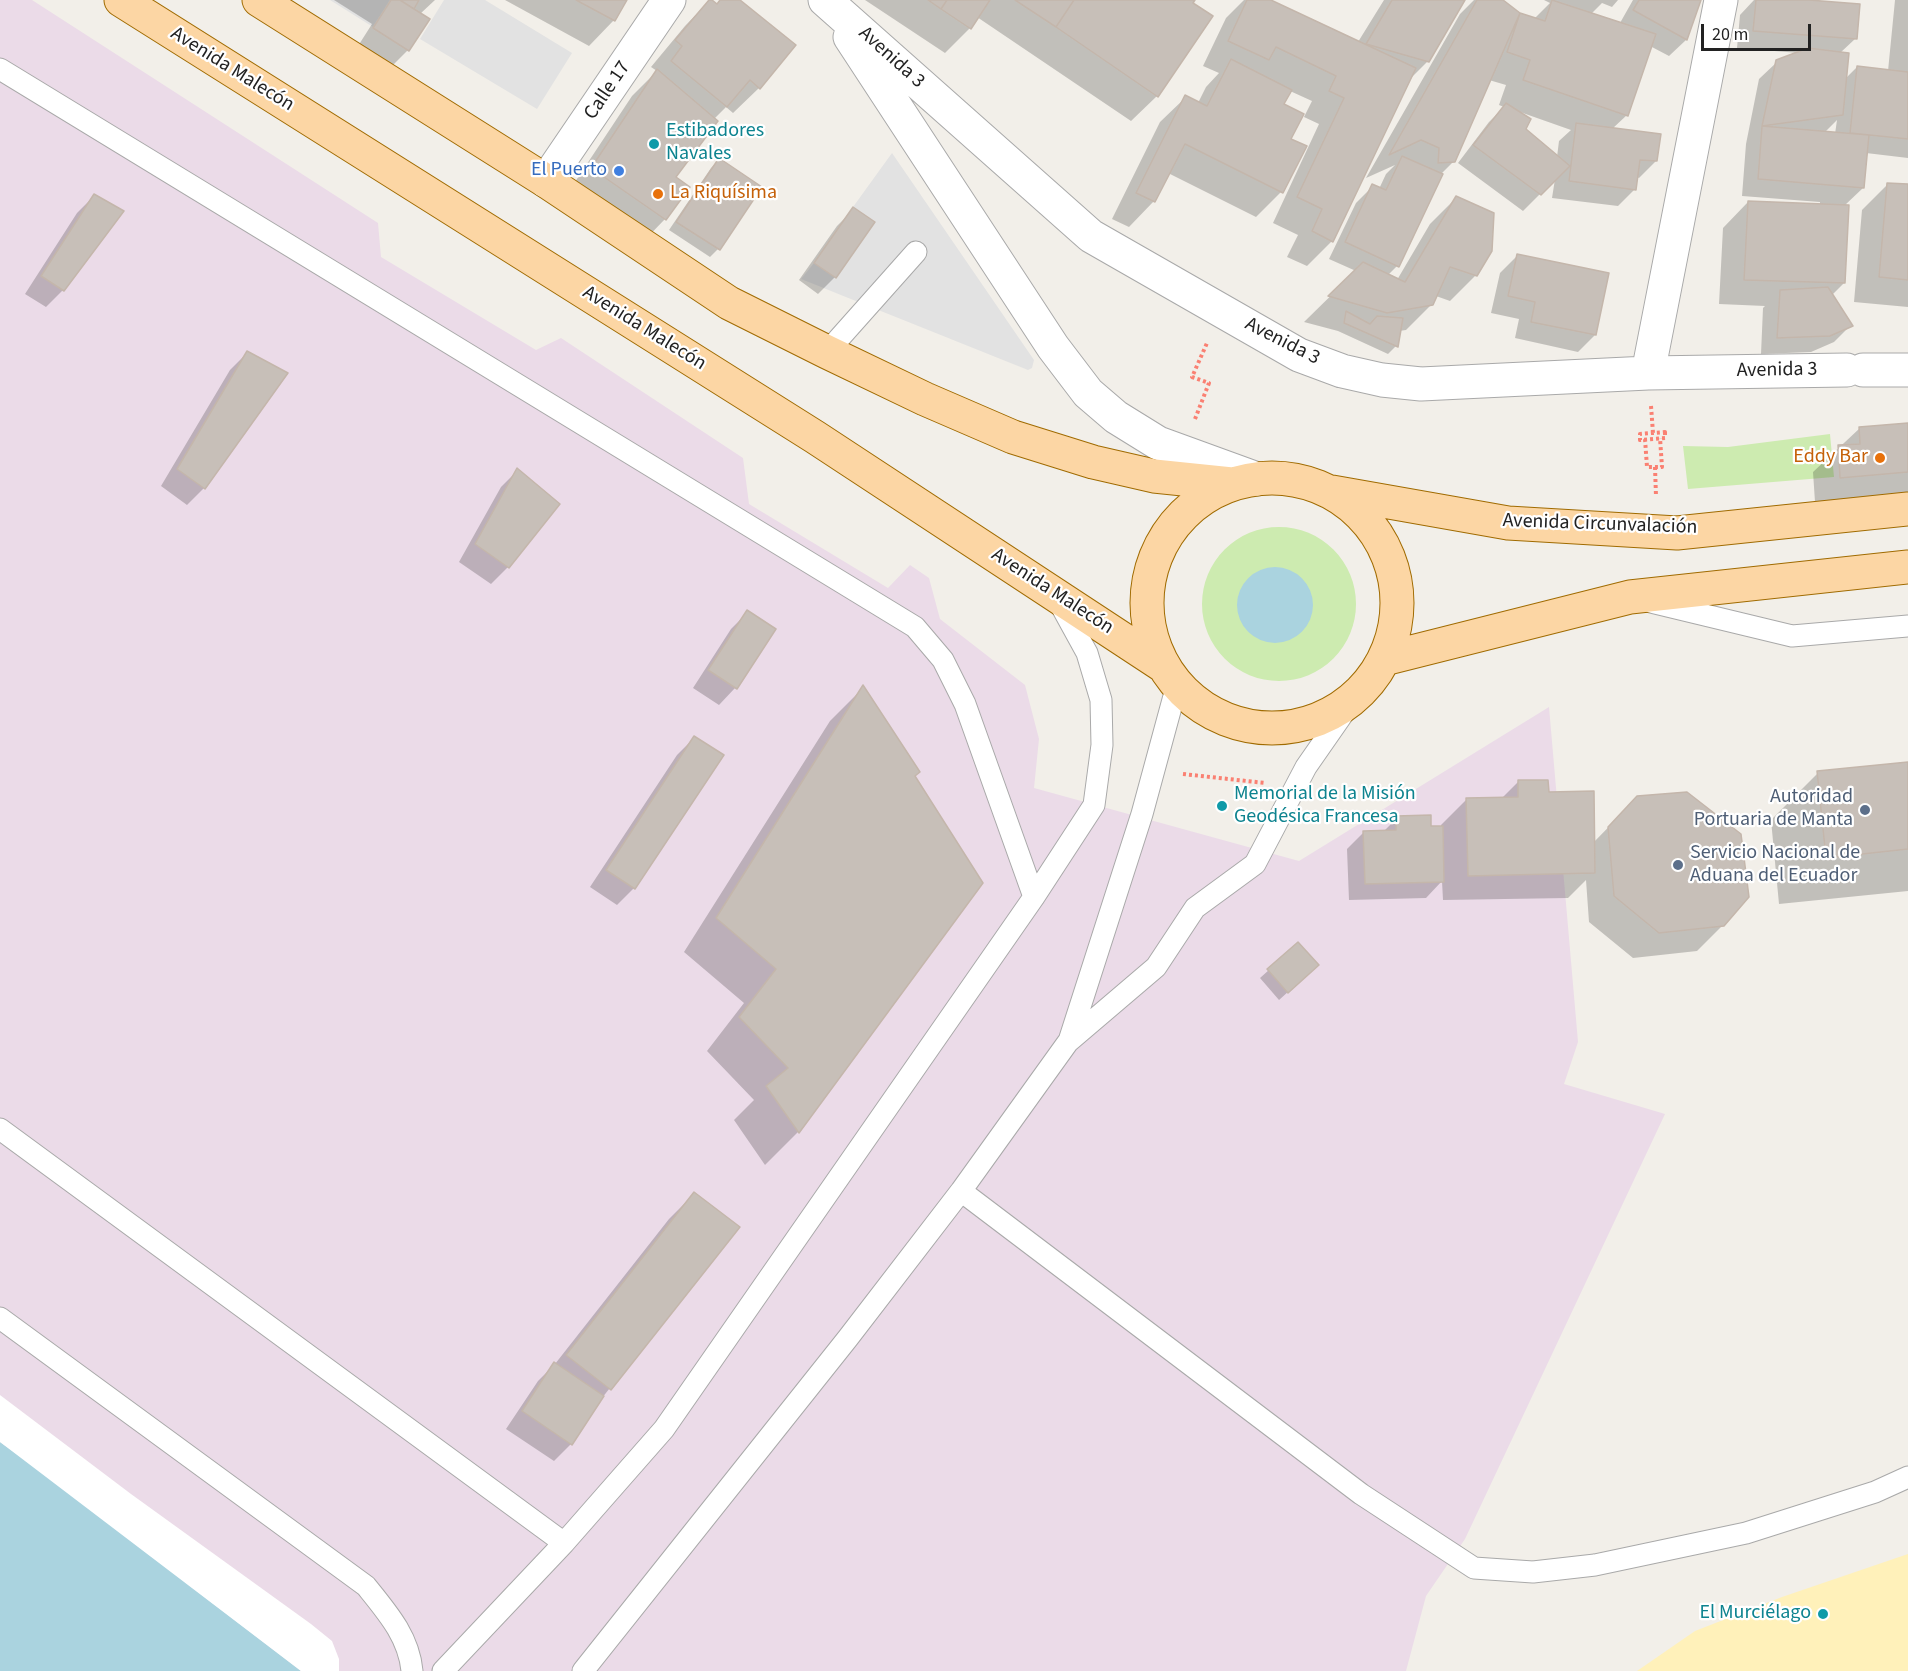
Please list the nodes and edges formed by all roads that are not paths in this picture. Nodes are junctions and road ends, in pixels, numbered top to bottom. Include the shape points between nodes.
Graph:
1 (121, 0) edge
2 (260, 0) edge
3 (669, 0) edge
4 (825, 0) edge
5 (1721, 0) edge
6 (0, 69) edge
7 (546, 181) junction
8 (916, 252) dead end
9 (827, 352) junction
10 (1908, 370) edge
11 (1650, 388) junction
12 (1244, 482) junction
13 (1329, 491) junction
14 (1908, 509) edge
15 (1908, 567) edge
16 (1054, 594) junction
17 (1630, 597) junction
18 (1908, 626) edge
19 (1384, 659) junction
20 (1170, 675) junction
21 (1354, 698) junction
22 (1034, 897) junction
23 (1068, 1042) junction
24 (0, 1129) edge
25 (961, 1191) junction
26 (0, 1318) edge
27 (1908, 1478) edge
28 (564, 1543) junction
29 (412, 1671) edge
30 (443, 1671) edge
31 (583, 1671) edge

1 - 16 main road, Avenida Malecón via 815,437
2 - 7 main road
3 - 7 street, Calle 17
4 - 11 street, Avenida 3 via 1091,236 1299,355 1382,381
4 - 12 street via 1053,347 1088,393 1116,417 1158,442
5 - 11 street
6 - 22 lane via 915,627 943,660 965,704
7 - 9 main road via 729,303
8 - 9 lane
9 - 12 main road via 1013,437 1144,473
10 - 11 street, Avenida 3 via 1855,370
12 - 13 main road via 1281,478
12 - 20 main road via 1204,498 1179,519 1161,544 1150,573 1146,604 1150,636
13 - 14 main road, Avenida Circunvalación via 1508,524 1677,533
13 - 19 main road, Avenida Malecón via 1372,527 1395,577 1398,605 1394,633
15 - 17 main road
16 - 20 main road, Avenida Malecón
16 - 22 lane via 1087,653 1101,700 1102,745 1094,805
17 - 18 lane via 1792,636
17 - 19 main road
19 - 21 main road, Avenida Malecón via 1371,681
20 - 21 main road, Avenida Malecón via 1198,704 1249,726 1304,724 1330,714
20 - 23 lane via 1154,771
21 - 23 lane via 1306,767 1255,864 1196,908 1156,968
22 - 28 lane via 664,1429
23 - 25 lane
24 - 28 lane
25 - 27 lane via 1361,1494 1474,1568 1533,1572 1595,1565 1746,1533
25 - 31 lane
26 - 29 lane via 366,1586 397,1625
28 - 30 lane

